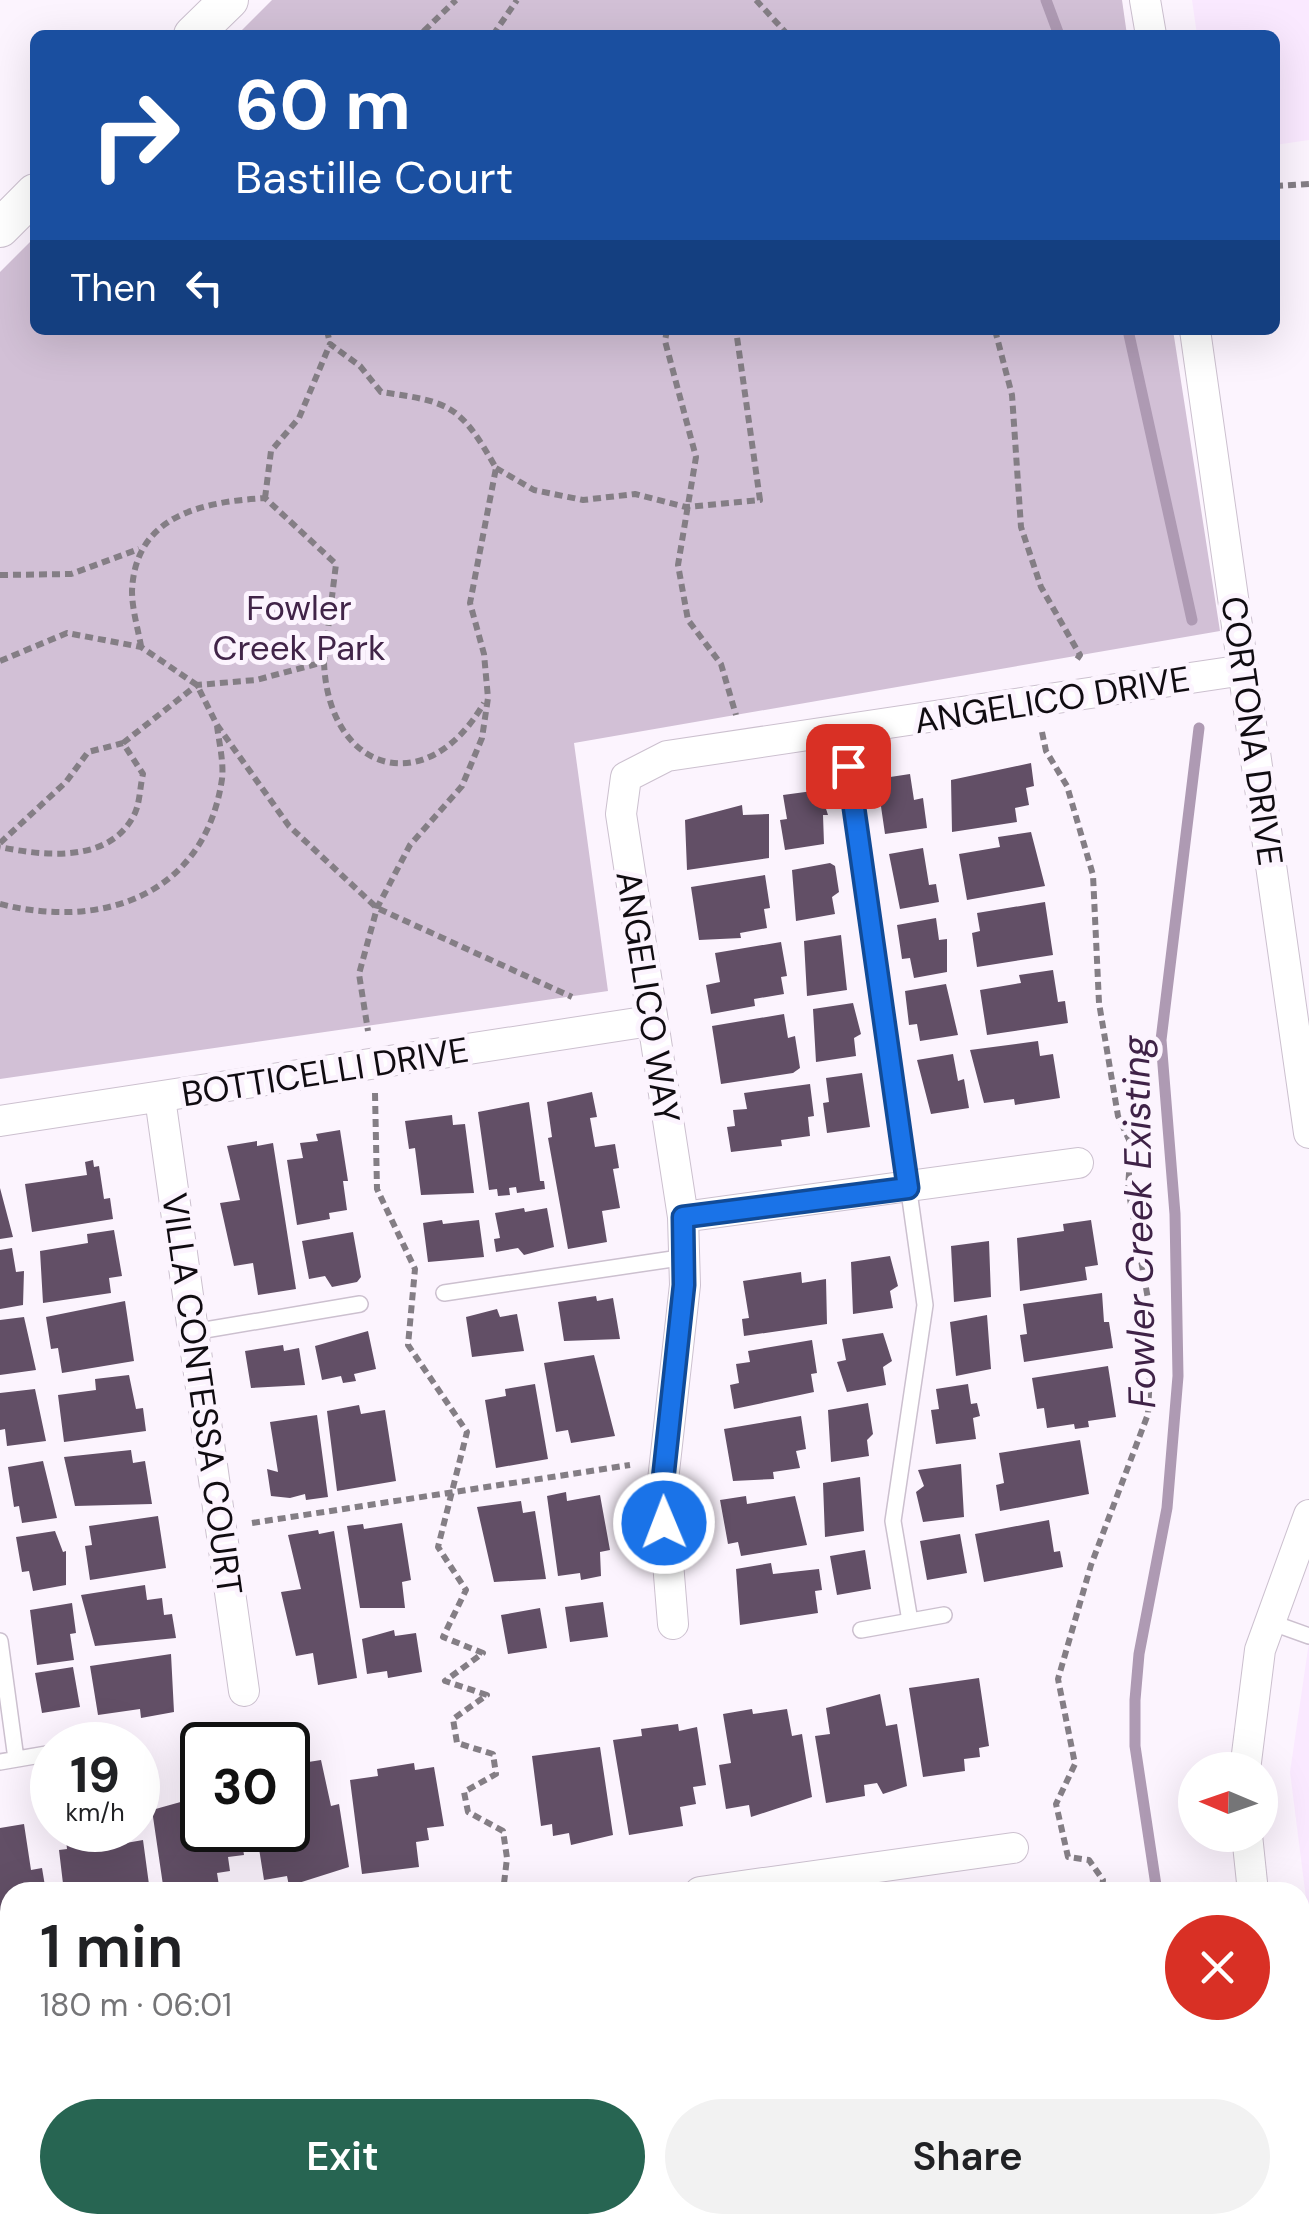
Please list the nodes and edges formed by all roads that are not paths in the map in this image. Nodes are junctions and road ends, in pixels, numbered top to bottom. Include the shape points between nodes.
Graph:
1 (228, 0) edge
2 (1146, 0) edge
3 (199, 30) edge
4 (1150, 30) edge
5 (30, 198) edge
6 (0, 228) edge
7 (1196, 335) edge
8 (1244, 670) junction
9 (844, 732) junction
10 (626, 777) joint
11 (1297, 975) edge
12 (650, 1021) junction
13 (160, 1098) junction
14 (0, 1121) edge
15 (1309, 1133) edge
16 (1078, 1163) dead end
17 (908, 1188) junction
18 (683, 1217) junction
19 (686, 1256) junction
20 (444, 1293) dead end
21 (360, 1304) dead end
22 (193, 1332) junction
23 (1309, 1515) edge
24 (944, 1615) dead end
25 (910, 1621) junction
26 (1270, 1622) junction
27 (673, 1624) dead end
28 (861, 1630) dead end
29 (1309, 1636) edge
30 (0, 1642) edge
31 (244, 1690) dead end
32 (1247, 1752) edge
33 (8, 1760) edge
34 (1013, 1848) dead end
35 (1250, 1852) edge
36 (771, 1882) edge
37 (1253, 1882) edge

1 - 3 street
2 - 4 street
5 - 6 street
7 - 8 street, CORTONA DRIVE
8 - 9 street, ANGELICO DRIVE
8 - 11 street, CORTONA DRIVE
9 - 10 street, ANGELICO DRIVE via 666,756
9 - 17 lane
10 - 12 street, ANGELICO WAY via 621,814
11 - 15 street, CORTONA DRIVE
12 - 13 street, BOTTICELLI DRIVE
12 - 18 street, ANGELICO WAY
13 - 14 street, BOTTICELLI DRIVE
13 - 22 street, VILLA CONTESSA COURT
16 - 17 street
17 - 18 street
17 - 25 lane via 925,1305 893,1521
18 - 19 street, ANGELICO WAY
19 - 20 lane
19 - 27 street, ANGELICO WAY via 662,1489
21 - 22 lane
22 - 31 street, VILLA CONTESSA COURT
23 - 26 street
24 - 25 lane
25 - 28 lane
26 - 29 lane
26 - 32 street via 1260,1650
30 - 33 lane
34 - 36 street
35 - 37 street

